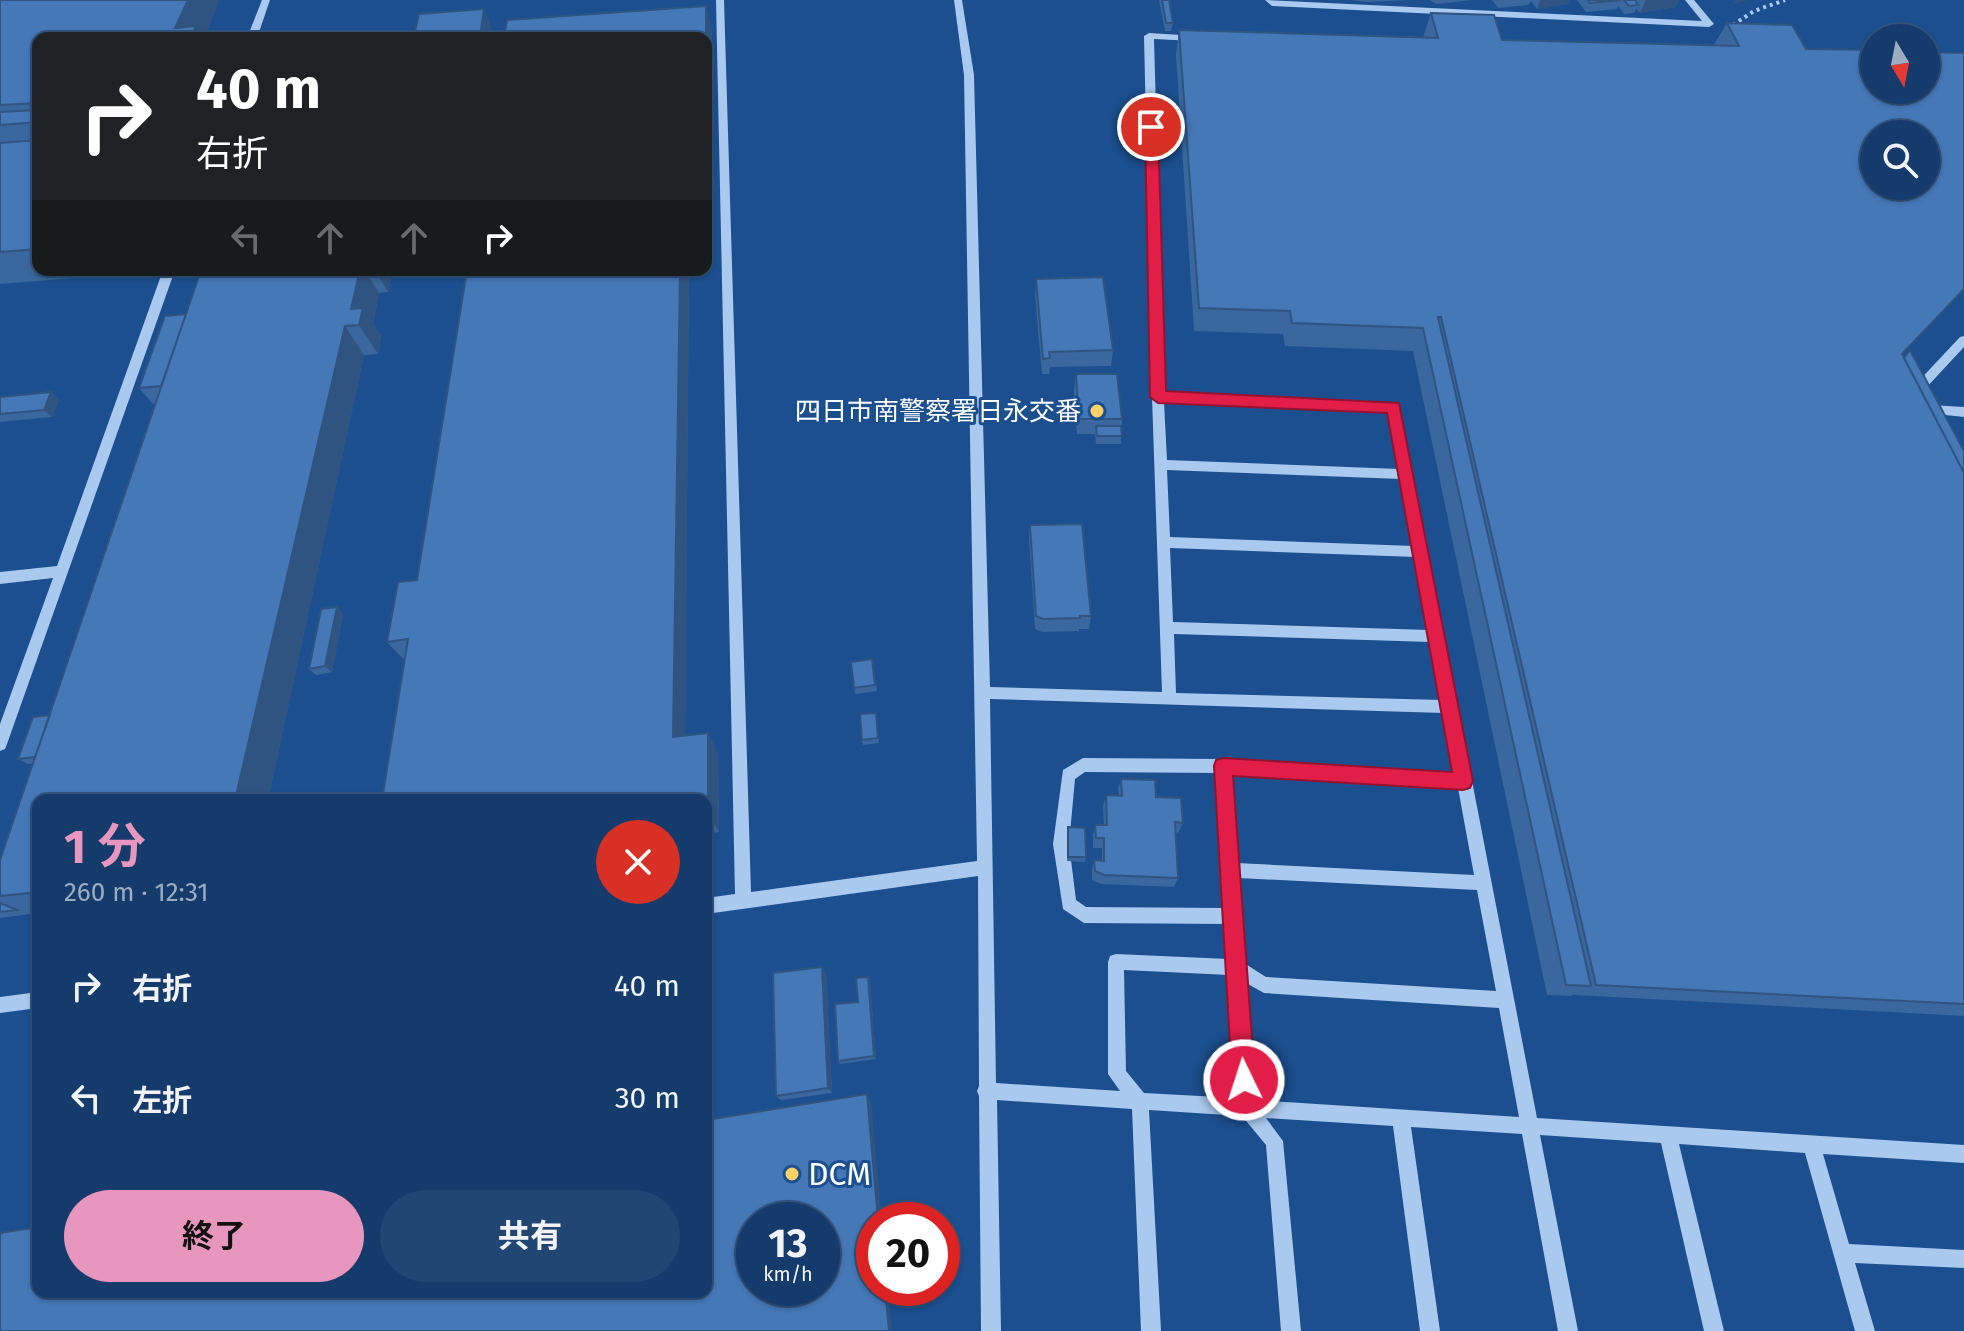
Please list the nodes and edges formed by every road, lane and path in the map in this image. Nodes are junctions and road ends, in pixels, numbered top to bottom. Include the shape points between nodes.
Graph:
1 (266, 0) edge
2 (720, 0) edge
3 (958, 0) edge
4 (1269, 0) edge
5 (1689, 0) edge
6 (1785, 0) edge
7 (1709, 24) junction
8 (254, 32) edge
9 (1212, 39) edge
10 (167, 276) edge
11 (1964, 340) edge
12 (1158, 397) junction
13 (1931, 410) junction
14 (1964, 412) edge
15 (1937, 423) edge
16 (1161, 465) junction
17 (1406, 474) junction
18 (1163, 542) junction
19 (1421, 552) junction
20 (62, 571) junction
21 (0, 578) edge
22 (1166, 628) junction
23 (1436, 636) junction
24 (983, 693) junction
25 (1169, 699) junction
26 (1449, 707) junction
27 (0, 744) edge
28 (1223, 766) junction
29 (1463, 781) junction
30 (984, 868) junction
31 (1230, 870) junction
32 (1482, 883) junction
33 (743, 901) junction
34 (712, 905) edge
35 (1233, 916) junction
36 (1236, 967) junction
37 (1503, 1000) junction
38 (32, 1001) edge
39 (0, 1005) edge
40 (986, 1091) junction
41 (1140, 1101) junction
42 (1246, 1108) junction
43 (1401, 1118) junction
44 (1529, 1126) junction
45 (1668, 1136) junction
46 (1811, 1144) junction
47 (1964, 1154) edge
48 (1842, 1253) junction
49 (1964, 1259) edge
50 (991, 1331) edge
51 (1151, 1331) edge
52 (1291, 1331) edge
53 (1430, 1331) edge
54 (1568, 1331) edge
55 (1714, 1331) edge
56 (1865, 1331) edge

1 - 8 street
2 - 33 street
3 - 24 street via 969,75
4 - 7 street
5 - 7 street
6 - 7 path via 1754,11 1728,29
9 - 12 street via 1149,36
10 - 20 street
11 - 13 street via 1919,388
12 - 16 street
12 - 17 street via 1394,407
13 - 14 street
13 - 15 street
16 - 17 street
16 - 18 street
17 - 19 street
18 - 19 street
18 - 22 street
19 - 23 street
20 - 21 street
20 - 27 street
22 - 23 street
22 - 25 street
23 - 26 street
24 - 25 street
24 - 30 street
25 - 26 street
26 - 29 street
28 - 29 street
28 - 31 street
28 - 35 street via 1083,765 1068,775 1061,844 1069,904 1084,915
29 - 32 street
30 - 33 street
30 - 40 street
31 - 32 street
31 - 35 street
32 - 37 street
33 - 34 street
35 - 36 street
36 - 37 street via 1264,985
36 - 41 street via 1116,962 1117,1074
36 - 42 street
37 - 44 street
38 - 39 street
40 - 41 street
40 - 50 street
41 - 42 street
41 - 51 street
42 - 43 street
42 - 52 street via 1274,1141
43 - 44 street
43 - 53 street
44 - 45 street
44 - 54 street
45 - 46 street
45 - 55 street
46 - 47 street
46 - 48 street
48 - 49 street
48 - 56 street

